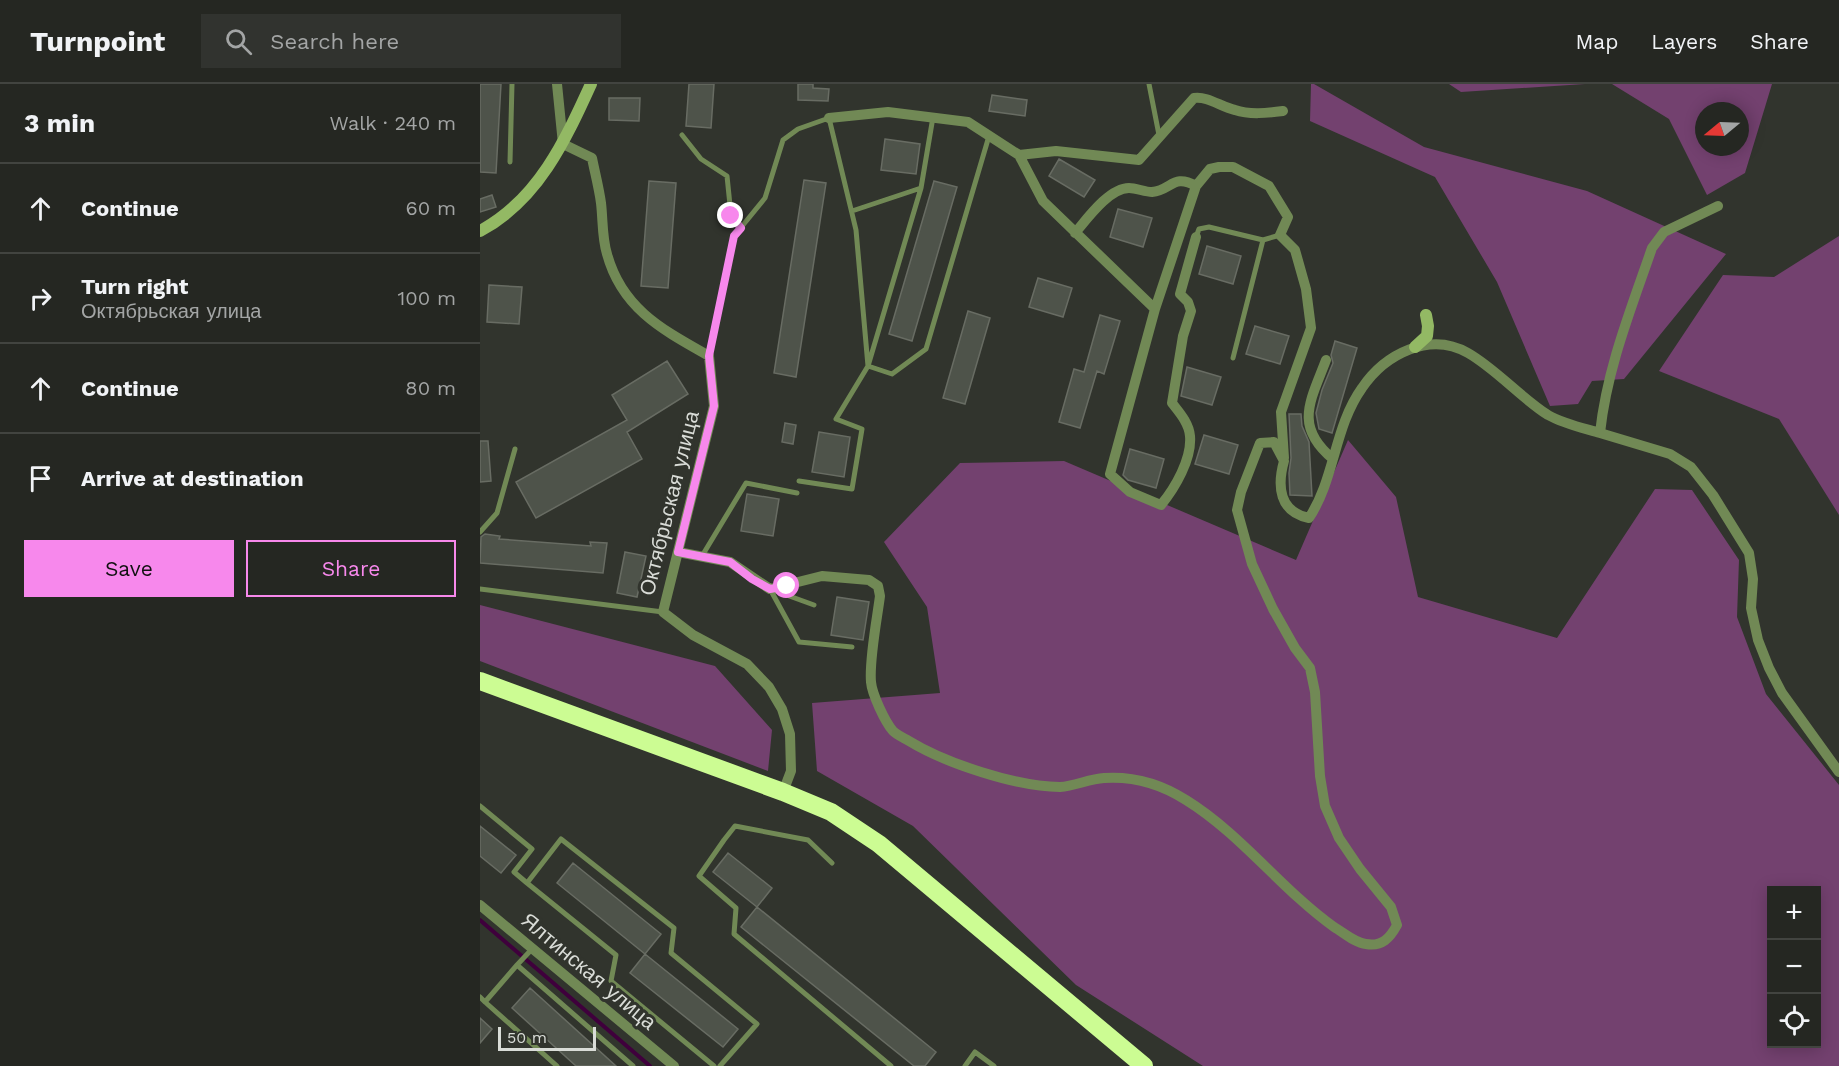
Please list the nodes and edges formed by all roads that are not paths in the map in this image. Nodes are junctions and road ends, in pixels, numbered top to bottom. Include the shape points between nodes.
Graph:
1 (512, 84) edge
2 (557, 84) edge
3 (591, 84) edge
4 (1149, 84) edge
5 (1283, 111) dead end
6 (933, 117) junction
7 (829, 118) junction
8 (682, 135) dead end
9 (988, 136) junction
10 (1160, 137) junction
11 (563, 144) junction
12 (1019, 155) junction
13 (510, 162) dead end
14 (1196, 186) junction
15 (921, 188) junction
16 (1718, 206) dead end
17 (852, 211) junction
18 (741, 228) junction
19 (481, 229) edge
20 (1076, 233) junction
21 (1280, 235) junction
22 (1196, 237) joint
23 (1263, 240) junction
24 (1155, 309) junction
25 (1426, 315) dead end
26 (1415, 347) junction
27 (709, 356) junction
28 (1233, 358) dead end
29 (1326, 360) dead end
30 (868, 366) junction
31 (1600, 433) junction
32 (515, 449) dead end
33 (1333, 459) junction
34 (1284, 461) junction
35 (799, 481) dead end
36 (797, 493) dead end
37 (480, 532) edge
38 (678, 552) junction
39 (702, 556) junction
40 (480, 589) edge
41 (770, 589) junction
42 (814, 605) dead end
43 (663, 612) junction
44 (852, 647) dead end
45 (480, 681) edge
46 (1839, 772) edge
47 (783, 792) junction
48 (480, 806) edge
49 (832, 863) dead end
50 (527, 883) junction
51 (480, 905) edge
52 (532, 949) junction
53 (517, 965) junction
54 (480, 997) edge
55 (485, 1002) junction
56 (557, 1066) edge
57 (633, 1066) edge
58 (674, 1066) edge
59 (714, 1066) edge
60 (720, 1066) edge
61 (891, 1066) edge
62 (964, 1066) edge
63 (994, 1066) edge
64 (1144, 1066) edge

1 - 13 lane
2 - 11 street
3 - 11 main road
4 - 10 lane
5 - 10 street via 1236,111 1202,97 1194,98
6 - 7 street via 888,112
6 - 9 street via 968,122
6 - 15 lane
7 - 17 lane
7 - 18 lane via 798,129 783,140 765,198
8 - 18 lane via 701,159 727,176 731,216
9 - 12 street
9 - 30 lane via 927,349 892,374
10 - 12 street via 1139,160 1056,150
11 - 19 main road via 534,187 507,213
11 - 27 street via 592,158 606,254 624,292 643,315
12 - 20 street via 1043,201
14 - 20 street via 1178,180 1153,192 1126,188 1104,200
14 - 21 street via 1210,170 1233,167 1269,186 1288,217
14 - 24 street
15 - 17 lane
15 - 30 lane
16 - 31 street via 1664,232 1652,248 1613,363
17 - 30 lane
18 - 27 lane via 734,236
20 - 24 street
21 - 23 lane
21 - 34 street via 1295,250 1311,328 1281,412
22 - 23 lane via 1199,229 1209,227
22 - 24 street via 1180,294 1191,311 1172,403 1184,417 1190,436 1185,465 1161,506 1130,492 1110,474
23 - 28 lane
25 - 26 main road via 1427,336
26 - 31 street via 1438,344 1468,352 1549,415
26 - 33 street via 1396,354 1361,388
27 - 38 street, Октябрьская улица via 714,406
29 - 33 street via 1311,400 1309,427 1321,449
30 - 35 lane via 836,420 862,429 852,489
31 - 46 street via 1670,454 1691,467 1713,495 1749,553 1753,579 1751,608 1769,668 1782,693
32 - 37 lane via 497,513
33 - 34 street via 1326,486 1309,518 1296,516 1284,502 1280,478
34 - 41 street via 1274,442 1260,443 1237,510 1252,564 1273,609 1310,668 1316,692 1325,806 1339,838 1391,907 1397,925 1391,938 1379,944 1356,941 1320,916 1202,810 1171,791 1146,781 1103,778 1061,787 1029,784 961,765 922,749 894,732 871,683 878,586 869,580 822,576
36 - 39 lane via 746,483
38 - 39 street
38 - 43 street, Октябрьская улица
39 - 41 street via 730,562
40 - 43 lane
41 - 42 lane
41 - 44 lane via 799,642
43 - 47 street, Октябрьская улица via 693,635 747,664 770,687 790,735 791,771
45 - 47 highway
47 - 64 highway via 831,812 879,844
48 - 50 lane via 531,849 514,872
49 - 61 lane via 808,840 735,826 699,876 736,908 734,934
50 - 59 lane via 616,955 611,981
50 - 60 lane via 561,839 674,928 671,953 757,1023
51 - 52 street, Ялтинская улица
52 - 53 lane
52 - 58 street, Ялтинская улица
53 - 55 lane
53 - 57 lane
54 - 55 lane
55 - 56 lane
62 - 63 lane via 975,1052

